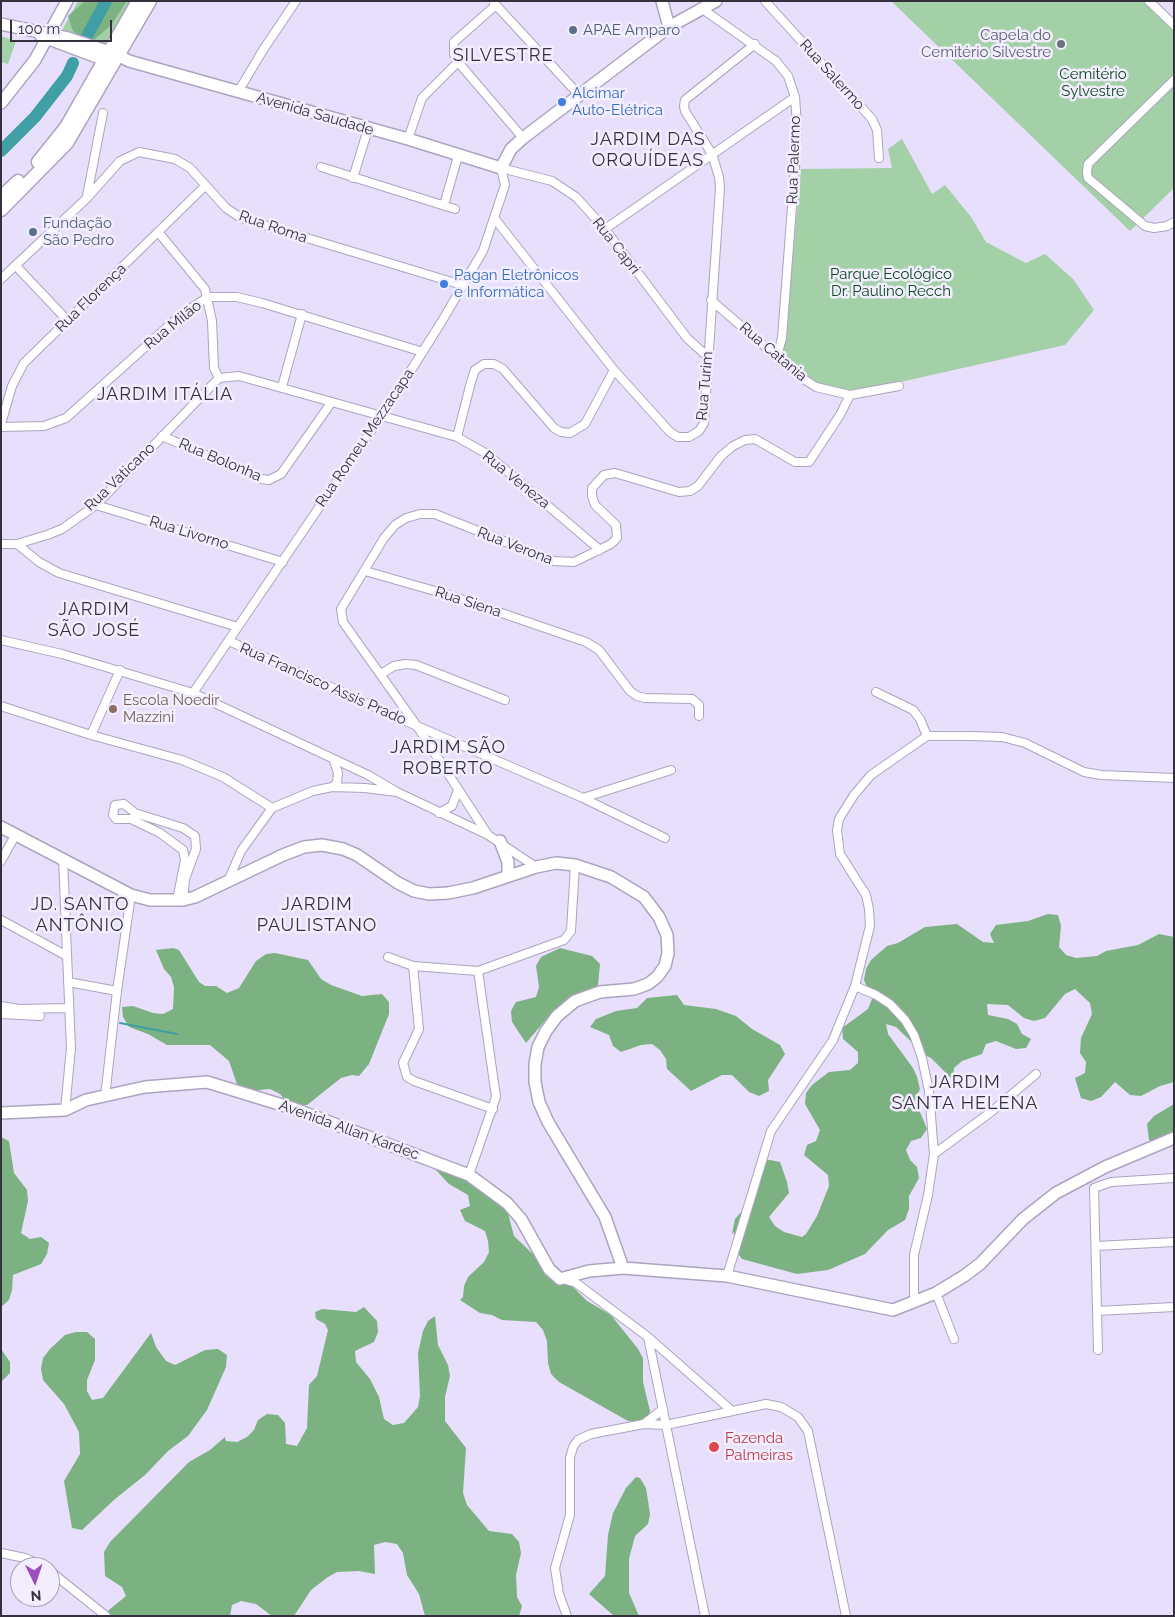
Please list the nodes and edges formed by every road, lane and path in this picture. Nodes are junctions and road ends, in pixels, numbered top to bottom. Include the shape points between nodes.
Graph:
1 (67, 1) edge
2 (138, 1) edge
3 (150, 1) edge
4 (296, 1) edge
5 (662, 1) edge
6 (716, 1) edge
7 (765, 1) edge
8 (1149, 1) edge
9 (494, 3) edge
10 (701, 8) junction
11 (1, 24) edge
12 (1174, 25) edge
13 (669, 27) junction
14 (48, 37) junction
15 (755, 44) junction
16 (110, 57) junction
17 (458, 62) junction
18 (1174, 80) edge
19 (238, 92) junction
20 (580, 96) junction
21 (795, 97) junction
22 (1, 103) edge
23 (103, 113) dead end
24 (368, 129) junction
25 (523, 138) junction
26 (408, 139) junction
27 (712, 154) junction
28 (458, 156) junction
29 (880, 158) dead end
30 (321, 167) dead end
31 (501, 168) junction
32 (353, 178) junction
33 (204, 187) junction
34 (1, 198) edge
35 (87, 198) junction
36 (444, 205) junction
37 (455, 209) dead end
38 (1, 210) edge
39 (495, 219) junction
40 (1174, 222) edge
41 (605, 230) junction
42 (159, 233) junction
43 (16, 266) junction
44 (1, 279) edge
45 (462, 285) junction
46 (208, 297) junction
47 (711, 300) junction
48 (302, 314) junction
49 (67, 320) junction
50 (422, 352) junction
51 (777, 356) junction
52 (708, 357) junction
53 (614, 370) junction
54 (219, 378) junction
55 (899, 386) dead end
56 (282, 387) junction
57 (850, 395) junction
58 (330, 403) junction
59 (380, 416) junction
60 (1, 425) edge
61 (162, 436) junction
62 (457, 437) junction
63 (96, 505) junction
64 (1, 544) edge
65 (17, 544) junction
66 (600, 550) junction
67 (283, 562) junction
68 (366, 571) junction
69 (238, 627) junction
70 (1, 640) edge
71 (229, 641) junction
72 (120, 670) junction
73 (381, 674) junction
74 (876, 692) dead end
75 (193, 693) junction
76 (505, 700) dead end
77 (1, 706) edge
78 (699, 716) dead end
79 (417, 726) junction
80 (90, 736) junction
81 (927, 736) junction
82 (334, 760) junction
83 (671, 770) dead end
84 (368, 775) junction
85 (1174, 778) edge
86 (332, 788) junction
87 (364, 788) junction
88 (458, 790) junction
89 (397, 792) junction
90 (583, 798) junction
91 (272, 808) junction
92 (439, 813) junction
93 (1, 827) edge
94 (16, 834) junction
95 (488, 835) junction
96 (665, 838) dead end
97 (500, 841) junction
98 (196, 849) junction
99 (184, 850) junction
100 (63, 859) junction
101 (1, 862) edge
102 (575, 865) junction
103 (536, 867) junction
104 (508, 876) junction
105 (229, 879) junction
106 (131, 895) junction
107 (180, 900) junction
108 (1, 920) edge
109 (67, 956) junction
110 (388, 957) dead end
111 (414, 966) junction
112 (478, 972) junction
113 (68, 982) junction
114 (855, 986) junction
115 (117, 991) junction
116 (1, 1006) edge
117 (68, 1008) junction
118 (1, 1014) edge
119 (40, 1016) dead end
120 (1036, 1074) dead end
121 (105, 1097) junction
122 (493, 1109) junction
123 (66, 1110) junction
124 (1, 1113) edge
125 (1174, 1138) edge
126 (934, 1154) junction
127 (1105, 1167) junction
128 (469, 1175) junction
129 (1086, 1176) junction
130 (1174, 1178) edge
131 (1111, 1182) junction
132 (1094, 1188) junction
133 (1174, 1242) edge
134 (1096, 1246) junction
135 (623, 1268) junction
136 (727, 1276) junction
137 (560, 1278) junction
138 (936, 1293) junction
139 (914, 1303) junction
140 (1174, 1307) edge
141 (1097, 1311) junction
142 (648, 1337) junction
143 (954, 1339) dead end
144 (1098, 1350) dead end
145 (663, 1409) junction
146 (730, 1410) junction
147 (644, 1424) junction
148 (666, 1425) junction
149 (1, 1554) edge
150 (19, 1557) edge
151 (60, 1579) edge
152 (106, 1616) edge
153 (567, 1616) edge
154 (705, 1616) edge
155 (846, 1616) edge

1 - 14 street
2 - 16 main road
3 - 16 main road
4 - 19 street
5 - 13 street
6 - 10 street
7 - 29 street, Rua Salermo via 872,119 877,130
8 - 12 street
9 - 17 street via 454,42
9 - 20 street
10 - 13 street
10 - 15 street, Rua Palermo
11 - 14 street
13 - 20 street
14 - 16 street, Avenida Saudade
14 - 22 street via 35,60
15 - 21 street, Rua Palermo via 788,76
15 - 27 street, Rua Turim via 685,100 685,111
16 - 19 street, Avenida Saudade
16 - 34 main road via 55,143
16 - 38 main road via 67,143
17 - 25 street
17 - 26 street via 422,98
18 - 40 street via 1088,164 1087,173 1088,178 1145,226 1154,228
19 - 24 street, Avenida Saudade
20 - 25 street
21 - 27 street
21 - 51 street, Rua Palermo via 798,125 782,338
23 - 35 street
24 - 26 street, Avenida Saudade
24 - 32 street
25 - 31 street via 511,149
26 - 28 street, Avenida Saudade
27 - 41 street
27 - 47 street, Rua Turim via 720,188
28 - 31 street, Avenida Saudade
28 - 36 street
30 - 32 street
31 - 39 street, Rua Romeu Mezzacapa via 505,185
31 - 41 street, Rua Capri via 552,182 576,197
32 - 36 street
33 - 35 street, Rua Roma via 190,168 175,159 139,152 120,161
33 - 42 street, Rua Florença
33 - 45 street, Rua Roma via 241,218
35 - 43 street, Rua Roma
36 - 37 street
39 - 45 street, Rua Romeu Mezzacapa via 483,251
39 - 53 street, Rua Turim
41 - 52 street, Rua Capri via 687,338
42 - 46 street via 200,280
42 - 49 street, Rua Florença
43 - 44 street, Rua Roma
43 - 49 street
45 - 50 street, Rua Romeu Mezzacapa
46 - 48 street, Rua Milão via 238,297
46 - 54 street via 214,368
46 - 60 street, Rua Milão via 182,314 66,418 44,426
47 - 51 street, Rua Catania
47 - 52 street, Rua Turim
48 - 50 street, Rua Milão
48 - 56 street
49 - 60 street, Rua Florença via 17,374
50 - 59 street, Rua Romeu Mezzacapa
51 - 57 street, Rua Catania via 816,387
52 - 53 street, Rua Turim via 704,423 689,437 678,437 670,432
53 - 62 street via 585,424 570,432 561,432 503,369 494,364 484,364 475,370
54 - 56 street, Rua Veneza via 239,376
54 - 61 street, Rua Vaticano
55 - 57 street, Rua Catania
56 - 58 street, Rua Veneza
57 - 66 street, Rua Verona via 809,462 795,462 754,439 733,446 690,491 678,492 614,474 604,475 592,488 592,496 595,505 616,525 618,532 617,538
58 - 59 street, Rua Veneza
58 - 61 street, Rua Bolonha via 281,474 269,480
59 - 62 street, Rua Veneza
59 - 67 street, Rua Romeu Mezzacapa
61 - 63 street, Rua Vaticano
62 - 66 street, Rua Veneza via 487,454
63 - 65 street, Rua Vaticano via 62,528 33,541
63 - 67 street, Rua Livorno
64 - 65 street, Rua Vaticano
65 - 69 street via 59,573
66 - 68 street, Rua Verona via 574,562 561,563 435,514 420,514 395,525
67 - 69 street, Rua Romeu Mezzacapa
68 - 73 street, Rua Verona via 341,609 341,616
68 - 78 street, Rua Siena via 449,595 586,642 599,650 637,696 692,699 698,705
69 - 71 street, Rua Romeu Mezzacapa
70 - 72 street
71 - 75 street, Rua Romeu Mezzacapa
71 - 79 street, Rua Francisco Assis Prado
72 - 75 street
72 - 80 street
73 - 76 street via 394,666 416,665
73 - 79 street
74 - 81 street via 913,710
75 - 82 street
77 - 80 street
79 - 88 street
79 - 90 street, Rua Francisco Assis Prado
80 - 91 street via 182,760 222,777
81 - 85 street via 1002,737 1025,744 1084,772
81 - 114 street via 871,775 839,819 836,840 840,854 866,895 869,908 870,926
82 - 84 street
82 - 86 street via 338,773 337,783
83 - 90 street
84 - 87 street via 368,784
84 - 89 street
86 - 87 street
86 - 91 street via 312,791
87 - 89 street
88 - 92 street via 452,806
88 - 95 street
89 - 92 street
90 - 96 street, Rua Francisco Assis Prado
91 - 105 street via 241,851
92 - 95 street
93 - 94 street
94 - 100 street
94 - 101 street
95 - 97 street
97 - 103 street
97 - 104 street via 508,862
98 - 99 street
98 - 99 street via 194,836 189,831 135,814 124,804 115,805 113,815 116,819 131,819 160,833
98 - 107 street
99 - 107 street
100 - 106 street
100 - 109 street
102 - 103 street via 556,863
102 - 112 street via 568,936
102 - 135 street via 611,877 644,897 660,917 667,936 665,966 657,977 634,989 600,992 575,1001 557,1016 546,1031 538,1047 535,1064 539,1102 605,1217
103 - 104 street
104 - 105 street via 473,888 429,894 398,883 357,855 322,846 304,847
105 - 107 street via 209,891
106 - 107 street via 150,900
106 - 115 street
108 - 109 street
109 - 113 street
110 - 111 street
111 - 112 street
111 - 122 street via 419,1028 403,1063 407,1077
112 - 122 street via 496,1088
113 - 115 street
113 - 117 street
114 - 126 street via 890,1004 914,1035 929,1091
114 - 136 street via 832,1040 771,1131
115 - 121 street
116 - 117 street
117 - 123 street via 71,1048
118 - 119 street
120 - 126 street
121 - 123 street, Avenida Allan Kardec via 86,1100
121 - 128 street, Avenida Allan Kardec via 145,1087 206,1082 292,1108
122 - 128 street
123 - 124 street
125 - 127 street
126 - 139 street via 914,1255
127 - 129 street
127 - 131 street
128 - 137 street, Avenida Allan Kardec via 507,1203 521,1219 549,1269
129 - 132 street
129 - 138 street via 1038,1206 980,1264
130 - 131 street
131 - 132 street
132 - 134 street
133 - 134 street
134 - 141 street
135 - 136 street
135 - 137 street
136 - 139 street via 870,1307 892,1310
137 - 142 street via 576,1283
138 - 139 street
138 - 143 street
140 - 141 street
141 - 144 street
142 - 145 street
142 - 146 street
145 - 147 street
145 - 148 street
146 - 148 street
146 - 155 street via 766,1404 781,1407 798,1417 808,1431
147 - 148 street
147 - 153 street via 591,1434 578,1440 573,1447 570,1458 570,1515 554,1568
148 - 154 street
149 - 150 street
151 - 152 street

